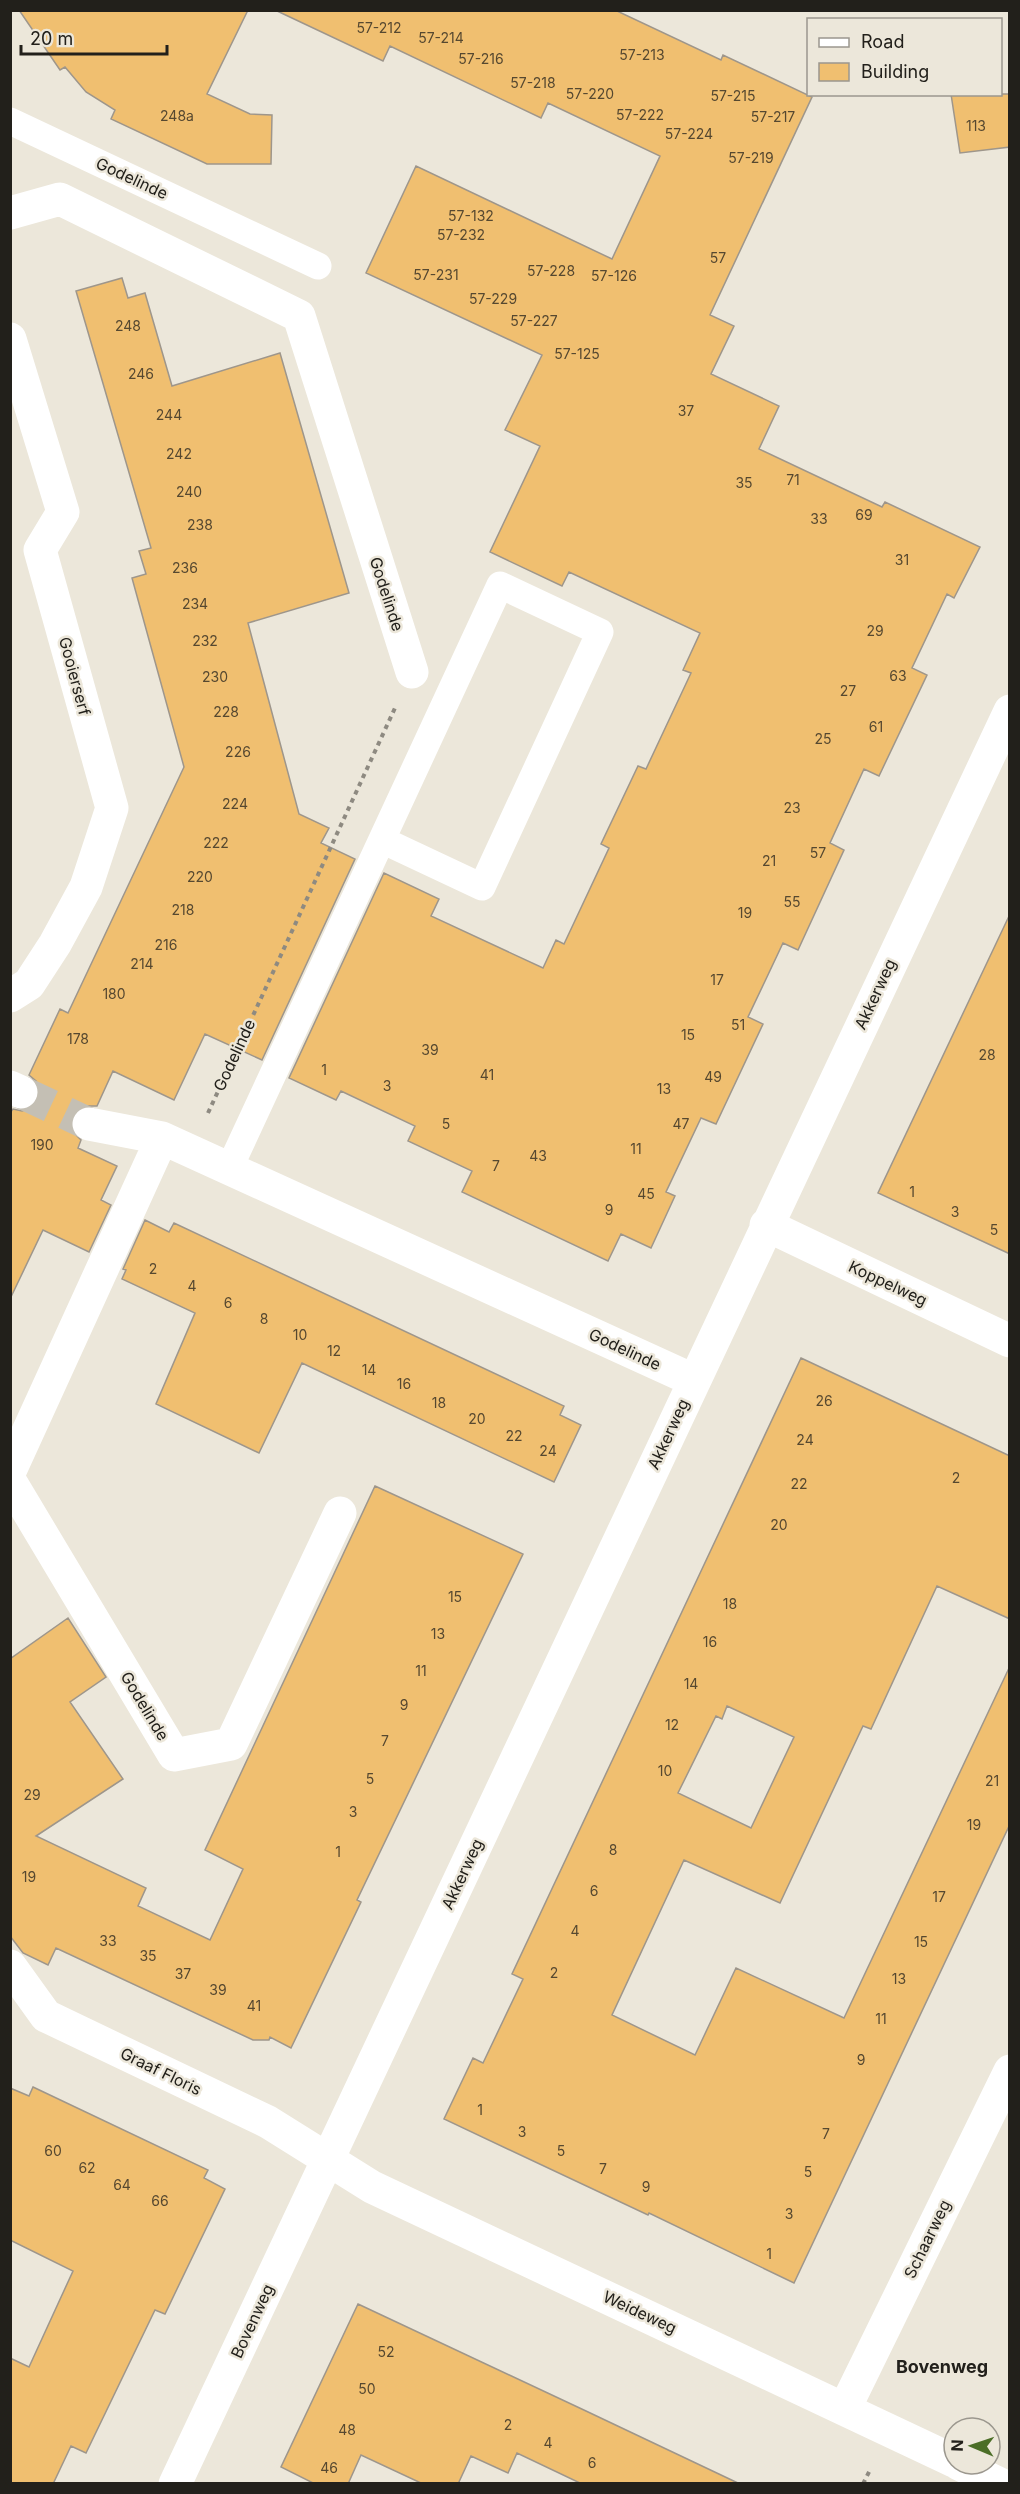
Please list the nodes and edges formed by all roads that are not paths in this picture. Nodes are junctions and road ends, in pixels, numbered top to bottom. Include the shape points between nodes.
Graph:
1 (10, 121) edge
2 (10, 213) edge
3 (318, 266) dead end
4 (10, 339) edge
5 (412, 672) road end
6 (1010, 711) edge
7 (382, 840) junction
8 (10, 996) edge
9 (89, 1124) tunnel mouth
10 (176, 1145) junction
11 (229, 1169) junction
12 (765, 1225) junction
13 (1010, 1341) edge
14 (693, 1380) junction
15 (10, 1471) edge
16 (10, 1481) edge
17 (340, 1513) dead end
18 (10, 1966) edge
19 (1010, 2071) edge
20 (328, 2159) junction
21 (845, 2408) junction
22 (942, 2456) edge
23 (984, 2476) edge
24 (175, 2484) edge
25 (1000, 2484) edge

1 - 3 lane, Godelinde
2 - 5 street, Godelinde via 60,199 299,316
4 - 8 street, Gooierserf via 63,512 40,550 112,808 86,887 55,945 29,984
6 - 12 street, Akkerweg
7 - 7 lane via 500,585 600,632 482,887
7 - 11 lane
9 - 10 street, Godelinde
10 - 11 street, Godelinde
10 - 15 street
11 - 14 street, Godelinde
12 - 13 street, Koppelweg
12 - 14 street, Akkerweg
14 - 20 street, Akkerweg
16 - 17 street, Godelinde via 174,1755 231,1744
18 - 20 street, Graaf Floris via 46,2016 268,2122
19 - 21 street, Schaarweg
20 - 21 street, Weideweg via 372,2187
20 - 24 street, Bovenweg
21 - 22 street, Weideweg
23 - 25 street

